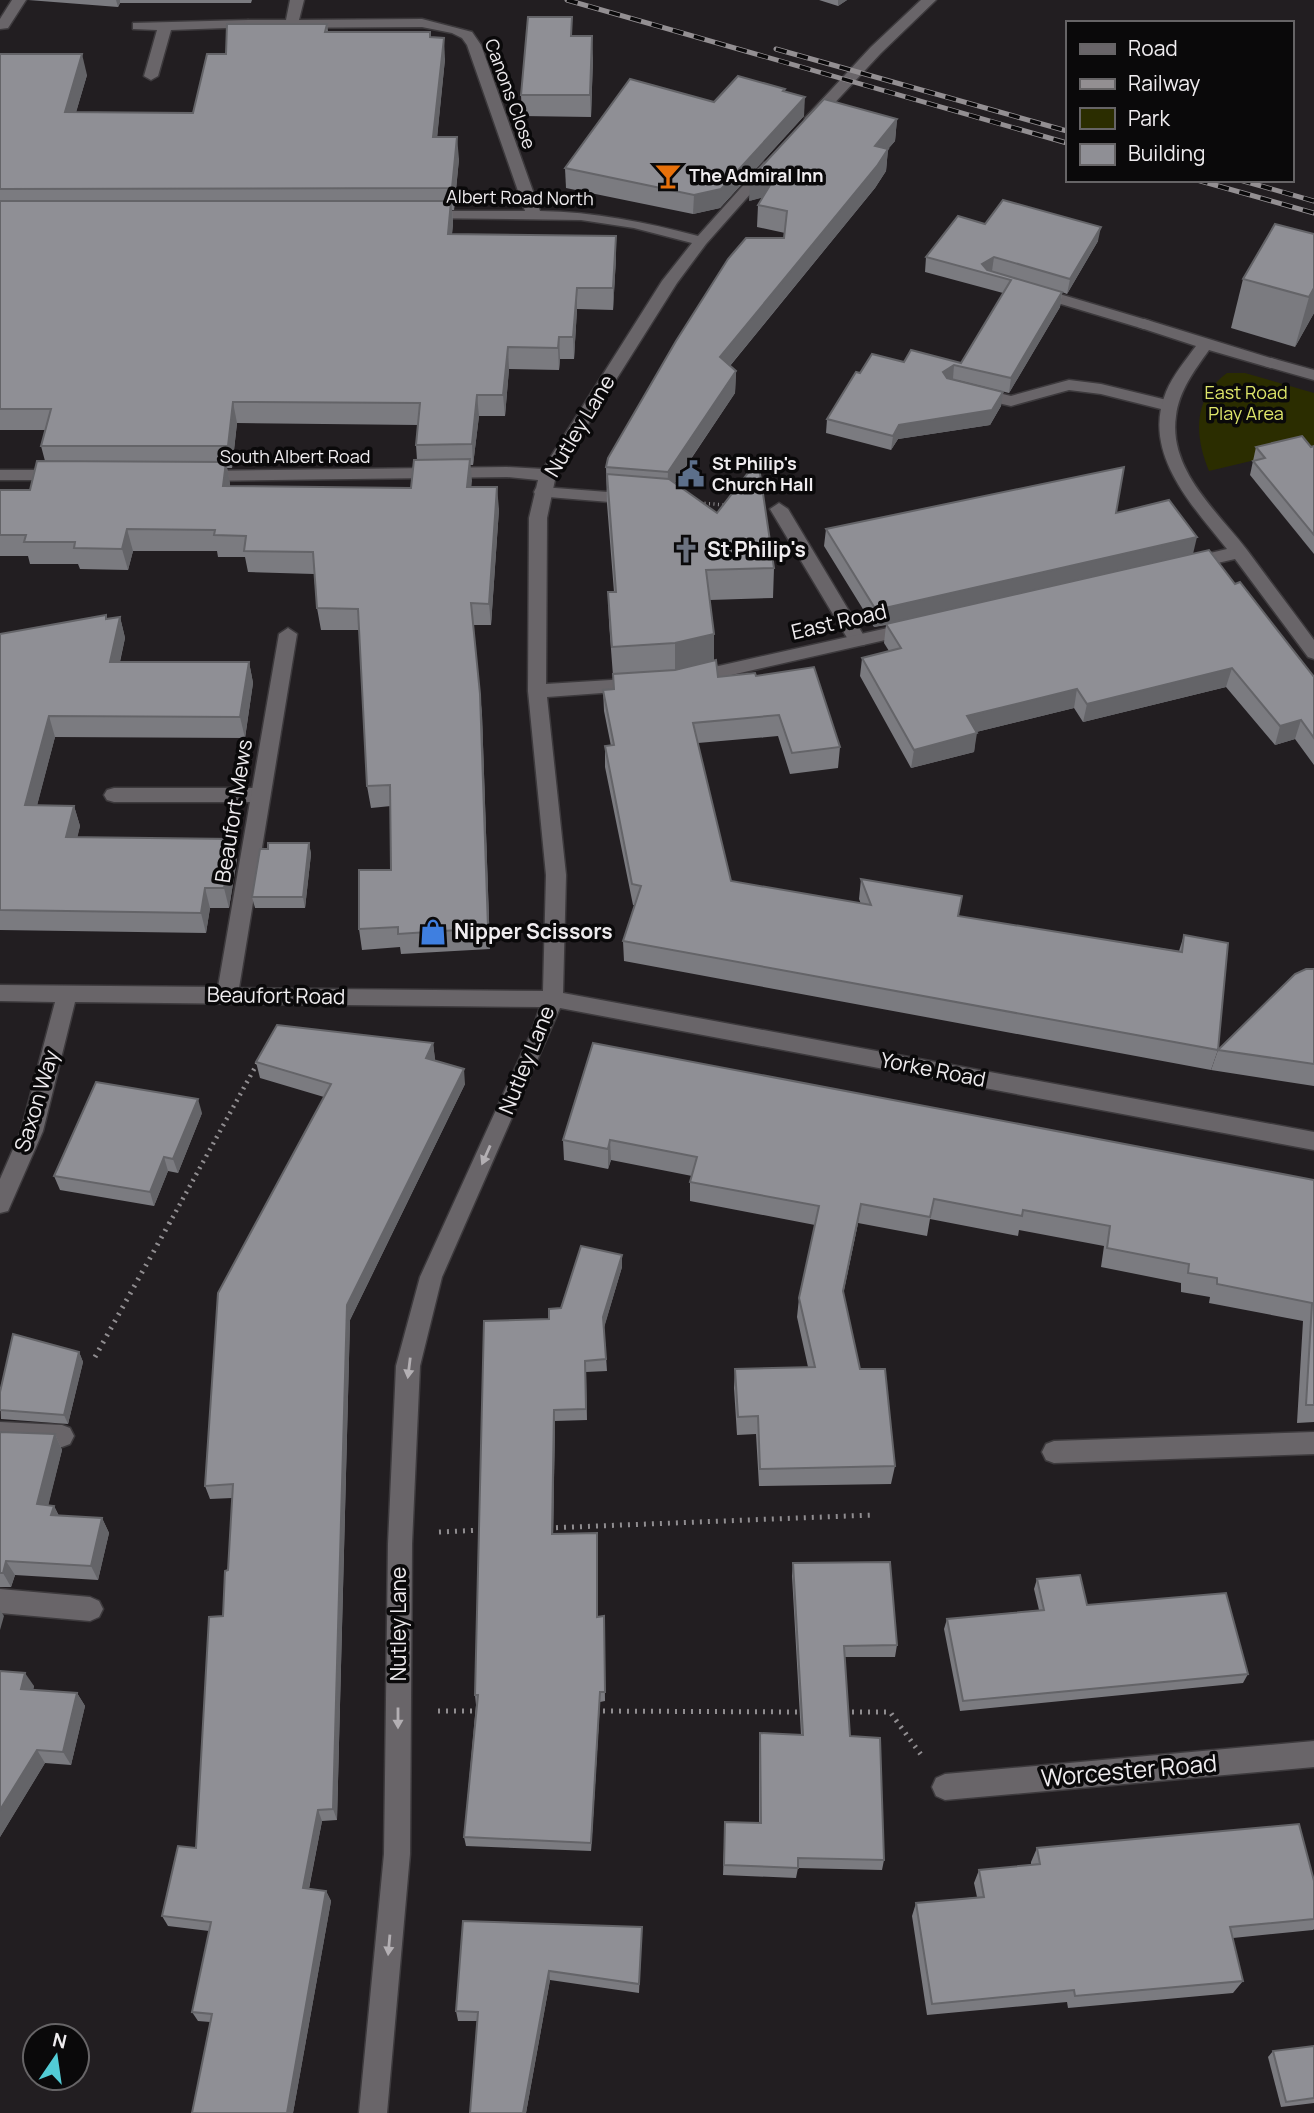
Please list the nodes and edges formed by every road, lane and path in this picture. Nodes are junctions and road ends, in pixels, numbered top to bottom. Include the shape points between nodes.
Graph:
1 (19, 0) edge
2 (296, 0) edge
3 (929, 0) edge
4 (292, 23) junction
5 (0, 25) edge
6 (138, 26) dead end
7 (165, 26) junction
8 (151, 76) dead end
9 (802, 129) edge
10 (784, 149) edge
11 (534, 215) junction
12 (411, 216) edge
13 (701, 241) junction
14 (1016, 286) edge
15 (1205, 344) junction
16 (1314, 375) edge
17 (964, 390) edge
18 (1169, 406) junction
19 (0, 475) edge
20 (82, 475) edge
21 (548, 475) junction
22 (179, 476) edge
23 (542, 492) junction
24 (674, 502) joint
25 (779, 509) joint
26 (1239, 552) junction
27 (1171, 568) edge
28 (926, 625) edge
29 (288, 634) dead end
30 (858, 641) junction
31 (1313, 650) edge
32 (537, 691) junction
33 (114, 795) dead end
34 (259, 795) junction
35 (0, 993) edge
36 (67, 994) junction
37 (227, 996) junction
38 (553, 999) junction
39 (261, 1057) edge
40 (1314, 1141) edge
41 (0, 1204) edge
42 (95, 1357) dead end
43 (0, 1433) edge
44 (62, 1436) dead end
45 (1314, 1443) edge
46 (1054, 1452) dead end
47 (873, 1515) dead end
48 (539, 1528) edge
49 (498, 1530) edge
50 (400, 1534) junction
51 (0, 1601) edge
52 (90, 1609) dead end
53 (398, 1710) junction
54 (494, 1711) edge
55 (589, 1711) edge
56 (808, 1712) edge
57 (835, 1712) edge
58 (1314, 1754) edge
59 (945, 1787) joint
60 (373, 2113) edge

1 - 5 street
2 - 4 street
3 - 9 street
4 - 7 street, Canons Close
4 - 11 street, Canons Close via 422,23 467,35
6 - 7 street, Canons Close
7 - 8 street
10 - 13 street, Nutley Lane
11 - 12 street, Albert Road North
11 - 13 street, Albert Road North via 609,219
13 - 21 street, Nutley Lane via 670,281
14 - 15 street
15 - 16 street
15 - 18 street
17 - 18 street via 1011,401 1069,385
18 - 26 street via 1165,421 1169,452 1179,477
19 - 20 street
21 - 22 street, South Albert Road
21 - 23 street, Nutley Lane
23 - 24 street
23 - 32 street, Nutley Lane
24 - 25 path
25 - 30 street
26 - 27 street
26 - 31 street
28 - 30 street, East Road
29 - 34 street, Beaufort Mews
30 - 32 street, East Road via 668,682
32 - 38 street, Nutley Lane via 556,875
33 - 34 street
34 - 37 street, Beaufort Mews
35 - 36 street, Beaufort Road
36 - 37 street, Beaufort Road
36 - 41 street, Saxon Way via 32,1131
37 - 38 street, Beaufort Road
38 - 40 street, Yorke Road
38 -> 50 street, Nutley Lane via 431,1277 418,1320 408,1366
39 - 42 path
43 - 44 street
45 - 46 street
47 - 48 path
49 - 50 path
50 - 53 street, Nutley Lane
51 - 52 street
53 - 54 path
53 -> 60 street, Nutley Lane via 397,1854
55 - 56 path
57 - 59 path via 890,1712
58 - 59 street, Worcester Road

